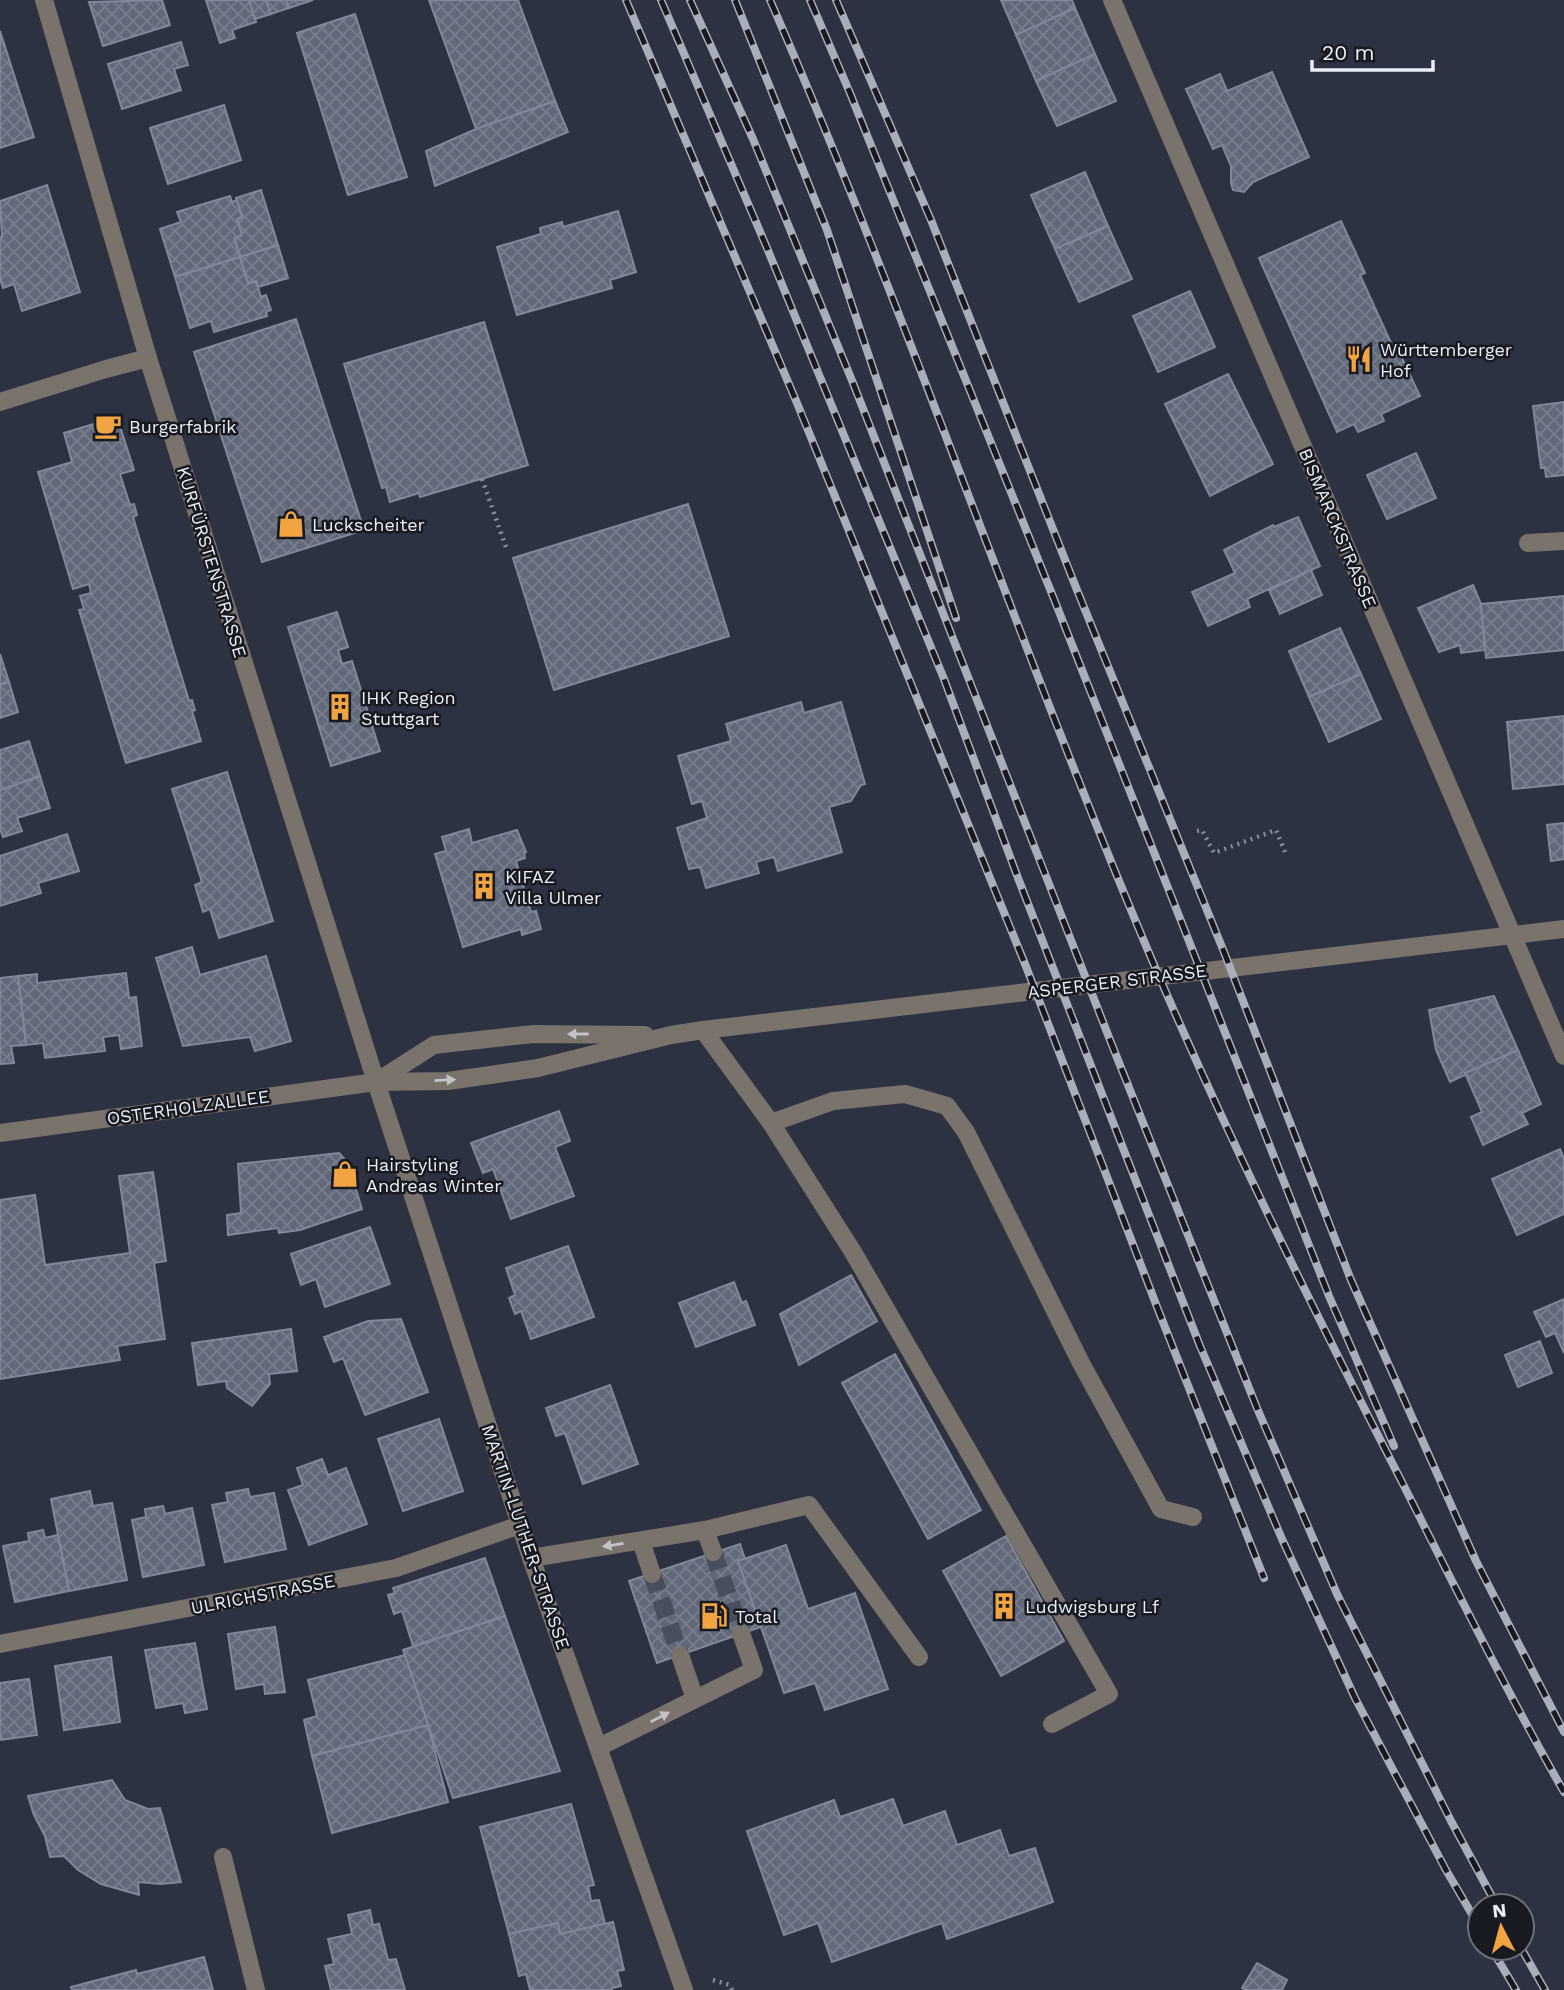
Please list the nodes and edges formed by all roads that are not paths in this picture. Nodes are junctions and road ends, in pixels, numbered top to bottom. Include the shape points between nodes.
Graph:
1 (44, 0) edge
2 (1112, 0) edge
3 (149, 358) junction
4 (0, 402) edge
5 (1564, 541) edge
6 (1528, 543) dead end
7 (1564, 929) edge
8 (1512, 935) junction
9 (703, 1030) junction
10 (671, 1035) junction
11 (1564, 1056) edge
12 (376, 1082) junction
13 (771, 1123) junction
14 (0, 1133) edge
15 (1194, 1517) dead end
16 (520, 1525) junction
17 (705, 1530) junction
18 (641, 1541) junction
19 (713, 1552) tunnel mouth
20 (531, 1558) junction
21 (652, 1574) tunnel mouth
22 (741, 1633) tunnel mouth
23 (0, 1644) edge
24 (680, 1655) tunnel mouth
25 (919, 1657) dead end
26 (695, 1699) junction
27 (1052, 1724) dead end
28 (599, 1747) junction
29 (223, 1857) dead end
30 (256, 1990) edge
31 (684, 1990) edge

1 - 3 street, KURFÜRSTENSTRASSE
2 - 8 street, BISMARCKSTRASSE
3 - 4 street
3 - 12 street, KURFÜRSTENSTRASSE
5 - 6 street
7 - 8 street, ASPERGER STRASSE
8 - 9 street, ASPERGER STRASSE
8 - 11 street, BISMARCKSTRASSE
9 - 10 street, ASPERGER STRASSE
9 - 13 street
12 -> 10 street, ASPERGER STRASSE via 448,1081 538,1068
10 -> 12 street, ASPERGER STRASSE via 533,1034 434,1045
12 - 14 street, OSTERHOLZALLEE
12 - 16 street, MARTIN-LUTHER-STRASSE
13 - 15 street via 833,1101 905,1094 947,1106 966,1132 1081,1363 1161,1509
13 - 27 street via 853,1252 1109,1693
16 - 20 street, MARTIN-LUTHER-STRASSE
16 - 23 street, ULRICHSTRASSE via 396,1568
17 - 18 street
17 - 19 street
17 - 25 street via 809,1505
18 -> 20 street
18 - 21 street
20 - 28 street, MARTIN-LUTHER-STRASSE
22 - 26 street via 754,1670
24 - 26 street
28 -> 26 street
28 - 31 street, MARTIN-LUTHER-STRASSE
29 - 30 street

